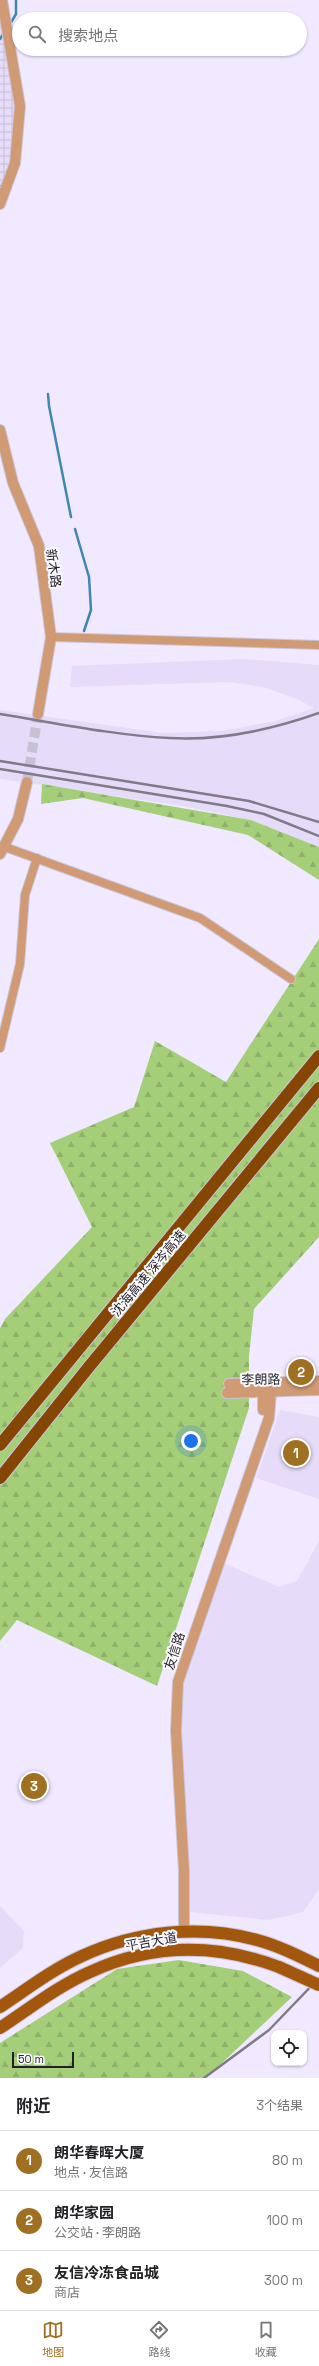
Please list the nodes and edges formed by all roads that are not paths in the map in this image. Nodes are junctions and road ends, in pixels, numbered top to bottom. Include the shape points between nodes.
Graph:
1 (2, 0) edge
2 (0, 204) edge
3 (0, 430) edge
4 (51, 637) junction
5 (319, 645) edge
6 (38, 714) tunnel mouth
7 (27, 782) tunnel mouth
8 (3, 851) edge
9 (37, 858) junction
10 (291, 979) dead end
11 (0, 1048) edge
12 (319, 1056) edge
13 (319, 1088) edge
14 (319, 1381) edge
15 (319, 1390) edge
16 (267, 1392) junction
17 (0, 1445) edge
18 (0, 1478) edge
19 (181, 1931) junction
20 (319, 1966) edge
21 (319, 1985) edge
22 (0, 2007) edge
23 (0, 2028) edge

1 - 2 street via 20,106 15,163
3 - 4 street, 新木路 via 12,483 39,546
4 - 5 street
4 - 6 street, 新木路
7 - 8 street via 18,819
8 - 9 street
9 - 10 street via 200,918
9 - 11 street via 26,895 20,964
12 - 17 highway, 沈海高速 深岑高速
13 - 18 highway, 沈海高速 深岑高速
14 - 16 street, 李朗路 via 228,1388
15 - 16 street, 李朗路
16 - 19 street, 友信路 via 269,1418 178,1682 176,1731 184,1871
19 - 20 main road, 平吉大道 via 228,1934 258,1940
19 - 22 main road, 平吉大道 via 144,1936 83,1955 55,1970
21 - 23 main road, 平吉大道, bridge via 253,1957 226,1951 173,1949 148,1953 90,1972 64,1985

